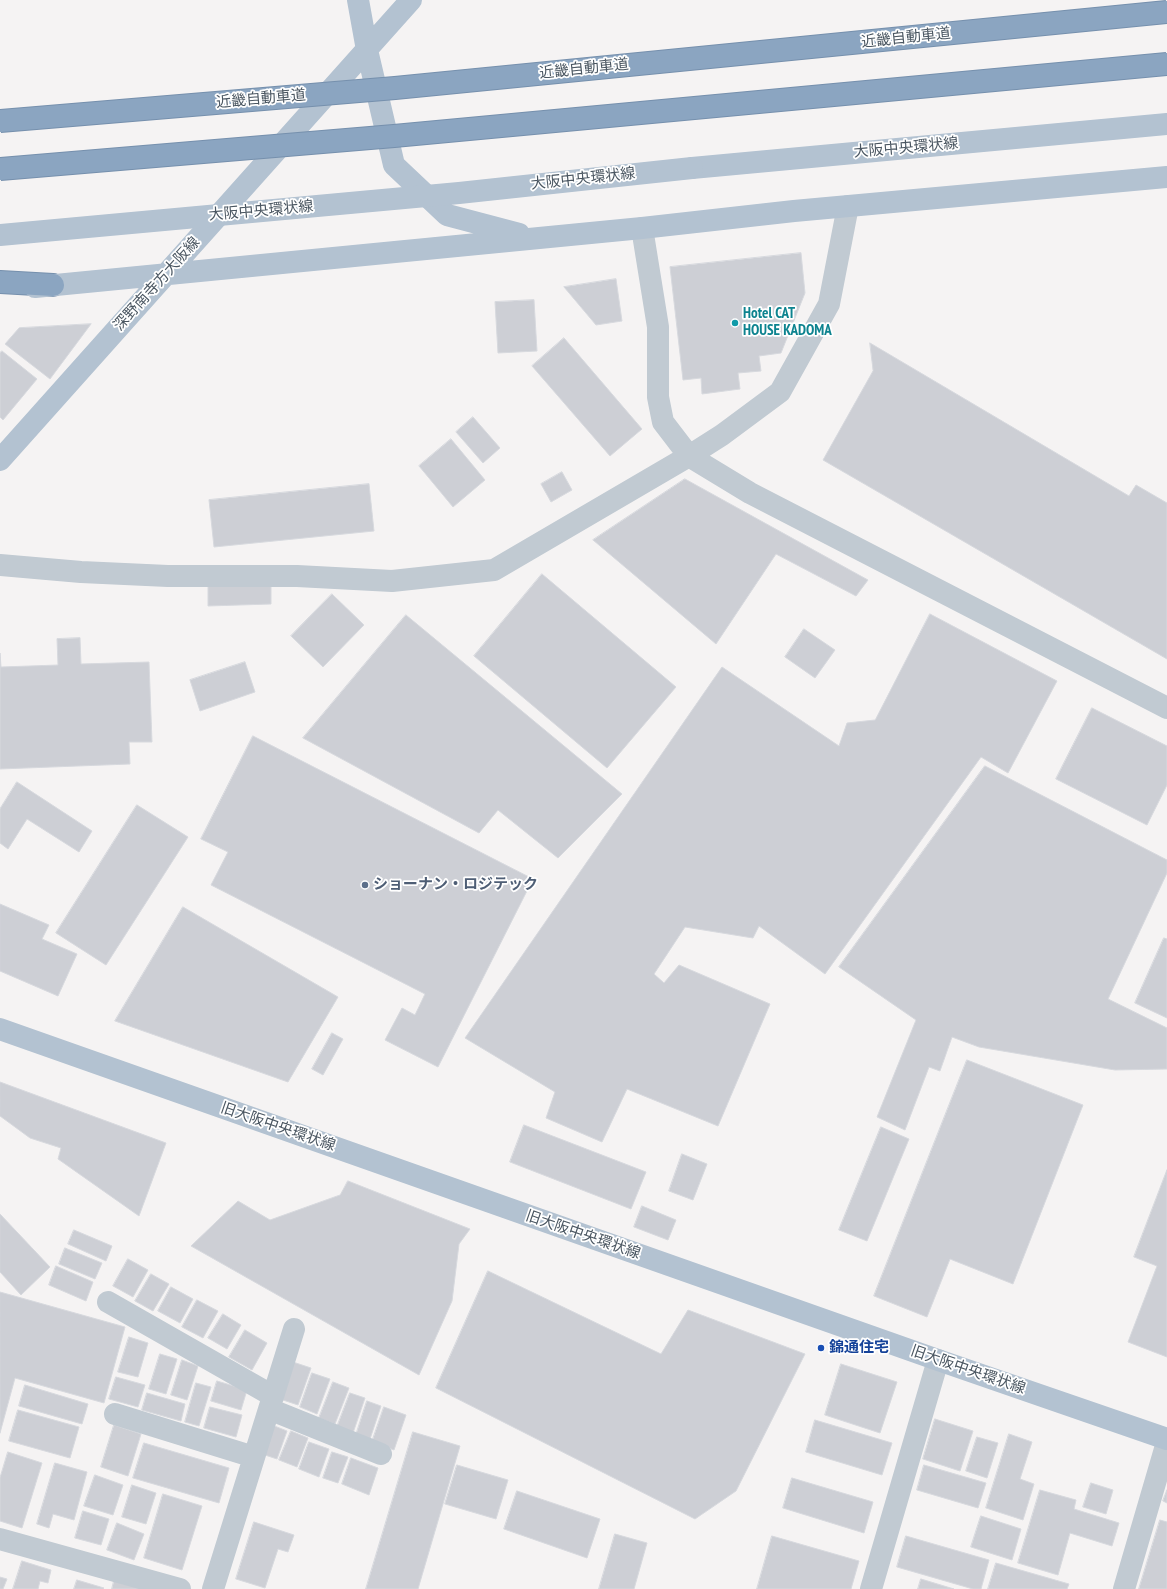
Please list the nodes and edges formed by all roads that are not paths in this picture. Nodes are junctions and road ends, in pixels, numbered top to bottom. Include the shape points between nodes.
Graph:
1 (358, 0) edge
2 (411, 0) edge
3 (1167, 12) edge
4 (367, 50) junction
5 (1167, 64) edge
6 (0, 121) edge
7 (1167, 124) edge
8 (0, 169) edge
9 (1167, 177) edge
10 (848, 206) junction
11 (642, 228) junction
12 (0, 235) edge
13 (535, 238) junction
14 (166, 274) junction
15 (0, 282) edge
16 (53, 285) junction
17 (0, 291) edge
18 (689, 456) junction
19 (0, 460) edge
20 (0, 564) edge
21 (1167, 708) edge
22 (0, 1029) edge
23 (108, 1302) dead end
24 (294, 1329) dead end
25 (938, 1360) junction
26 (271, 1403) junction
27 (115, 1414) dead end
28 (1167, 1439) edge
29 (1167, 1442) edge
30 (381, 1454) dead end
31 (254, 1457) junction
32 (0, 1539) edge
33 (180, 1589) edge
34 (213, 1589) edge
35 (871, 1589) edge
36 (1124, 1589) edge

1 - 4 main road
2 - 4 main road, 深野南寺方大阪線
3 - 6 highway, 近畿自動車道, bridge via 394,88
4 - 13 main road via 394,165 447,215
4 - 14 main road, 深野南寺方大阪線
5 - 8 highway, bridge via 394,136
7 - 12 main road, 大阪中央環状線, bridge
9 - 10 main road
10 - 11 main road
10 - 18 street via 829,304 780,392
11 - 13 main road
11 - 18 street via 658,327 658,397 663,422
13 - 14 main road
14 - 16 main road
14 - 19 main road, 深野南寺方大阪線
15 - 16 highway
16 - 17 main road
18 - 20 street via 494,570 392,581 297,576 97,573
18 - 21 street via 750,493
22 - 25 main road, 旧大阪中央環状線
23 - 26 street
24 - 26 street
25 - 28 main road, 旧大阪中央環状線
25 - 35 street
26 - 30 street
26 - 31 street
27 - 31 street
29 - 36 street
31 - 34 street
32 - 33 street

